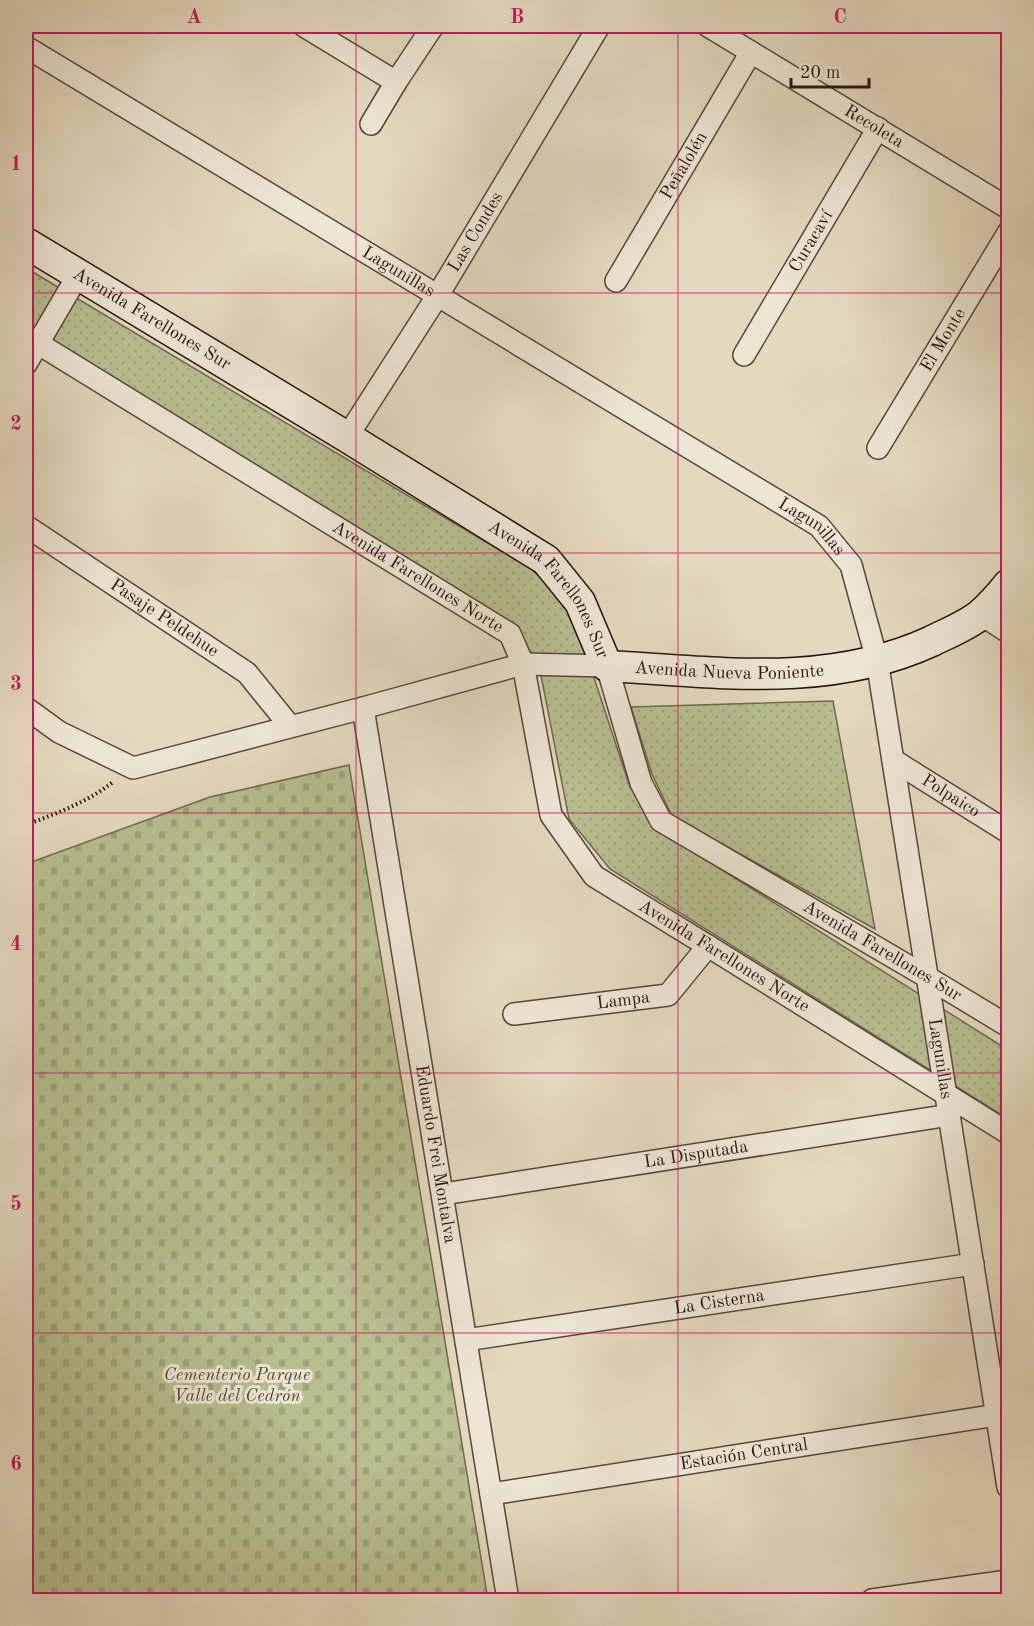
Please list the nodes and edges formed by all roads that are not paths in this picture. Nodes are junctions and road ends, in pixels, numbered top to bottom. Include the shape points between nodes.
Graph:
1 (304, 26) edge
2 (433, 26) edge
3 (599, 26) edge
4 (708, 26) edge
5 (26, 47) edge
6 (751, 52) junction
7 (396, 82) junction
8 (371, 124) dead end
9 (878, 129) junction
10 (1008, 208) edge
11 (1008, 233) edge
12 (26, 243) edge
13 (78, 275) junction
14 (616, 281) dead end
15 (438, 295) junction
16 (32, 340) edge
17 (744, 356) dead end
18 (26, 364) edge
19 (347, 437) junction
20 (878, 448) dead end
21 (26, 526) edge
22 (1008, 585) edge
23 (980, 614) junction
24 (1008, 632) edge
25 (877, 660) junction
26 (523, 664) junction
27 (607, 666) junction
28 (26, 708) edge
29 (363, 708) junction
30 (290, 726) junction
31 (893, 760) junction
32 (1008, 832) edge
33 (708, 946) junction
34 (927, 976) junction
35 (514, 1014) dead end
36 (1008, 1026) edge
37 (948, 1104) junction
38 (1008, 1133) edge
39 (443, 1194) junction
40 (973, 1264) junction
41 (466, 1340) junction
42 (997, 1415) junction
43 (1008, 1487) edge
44 (491, 1494) junction
45 (1008, 1581) edge
46 (508, 1600) edge
47 (872, 1600) edge

1 - 7 street
2 - 7 street
3 - 15 street, Las Condes
4 - 6 street, Recoleta
5 - 15 street, Lagunillas
6 - 9 street, Recoleta
6 - 14 street, Peñalolén
7 - 8 street
9 - 10 street, Recoleta
9 - 17 street, Curacaví
11 - 20 street, El Monte
12 - 13 street, Avenida Farellones Sur
13 - 16 street
13 - 19 street, Avenida Farellones Sur
15 - 19 street, Las Condes
15 - 25 street, Lagunillas via 819,526 851,565
16 - 18 street
16 - 26 street, Avenida Farellones Norte via 510,634
19 - 27 street, Avenida Farellones Sur via 546,560 580,602
21 - 30 street, Pasaje Peldehue via 247,672
22 - 23 street, Avenida Nueva Poniente
23 - 24 street
23 - 25 street, Avenida Nueva Poniente via 915,649
25 - 27 street, Avenida Nueva Poniente via 843,669 757,675
25 - 31 street, Lagunillas
26 - 27 street, Avenida Nueva Poniente
26 - 29 street, Avenida Nueva Poniente
26 - 33 street, Avenida Farellones Norte via 551,815 594,876
27 - 34 street, Avenida Farellones Sur via 640,783 661,821
28 - 30 street, Avenida Nueva Poniente via 59,732 133,768
29 - 30 street, Avenida Nueva Poniente
29 - 39 street, Eduardo Frei Montalva
31 - 32 street, Polpaico
31 - 34 street, Lagunillas
33 - 35 street, Lampa via 668,995
33 - 37 street, Avenida Farellones Norte
34 - 36 street, Avenida Farellones Sur
34 - 37 street, Lagunillas
37 - 38 street, Avenida Farellones Norte
37 - 39 street, La Disputada
37 - 40 street, Lagunillas
39 - 41 street, Eduardo Frei Montalva
40 - 41 street, La Cisterna
40 - 42 street, Lagunillas
41 - 44 street, Eduardo Frei Montalva
42 - 43 street, Lagunillas
42 - 44 street, Estación Central
44 - 46 street, Eduardo Frei Montalva
45 - 47 street

